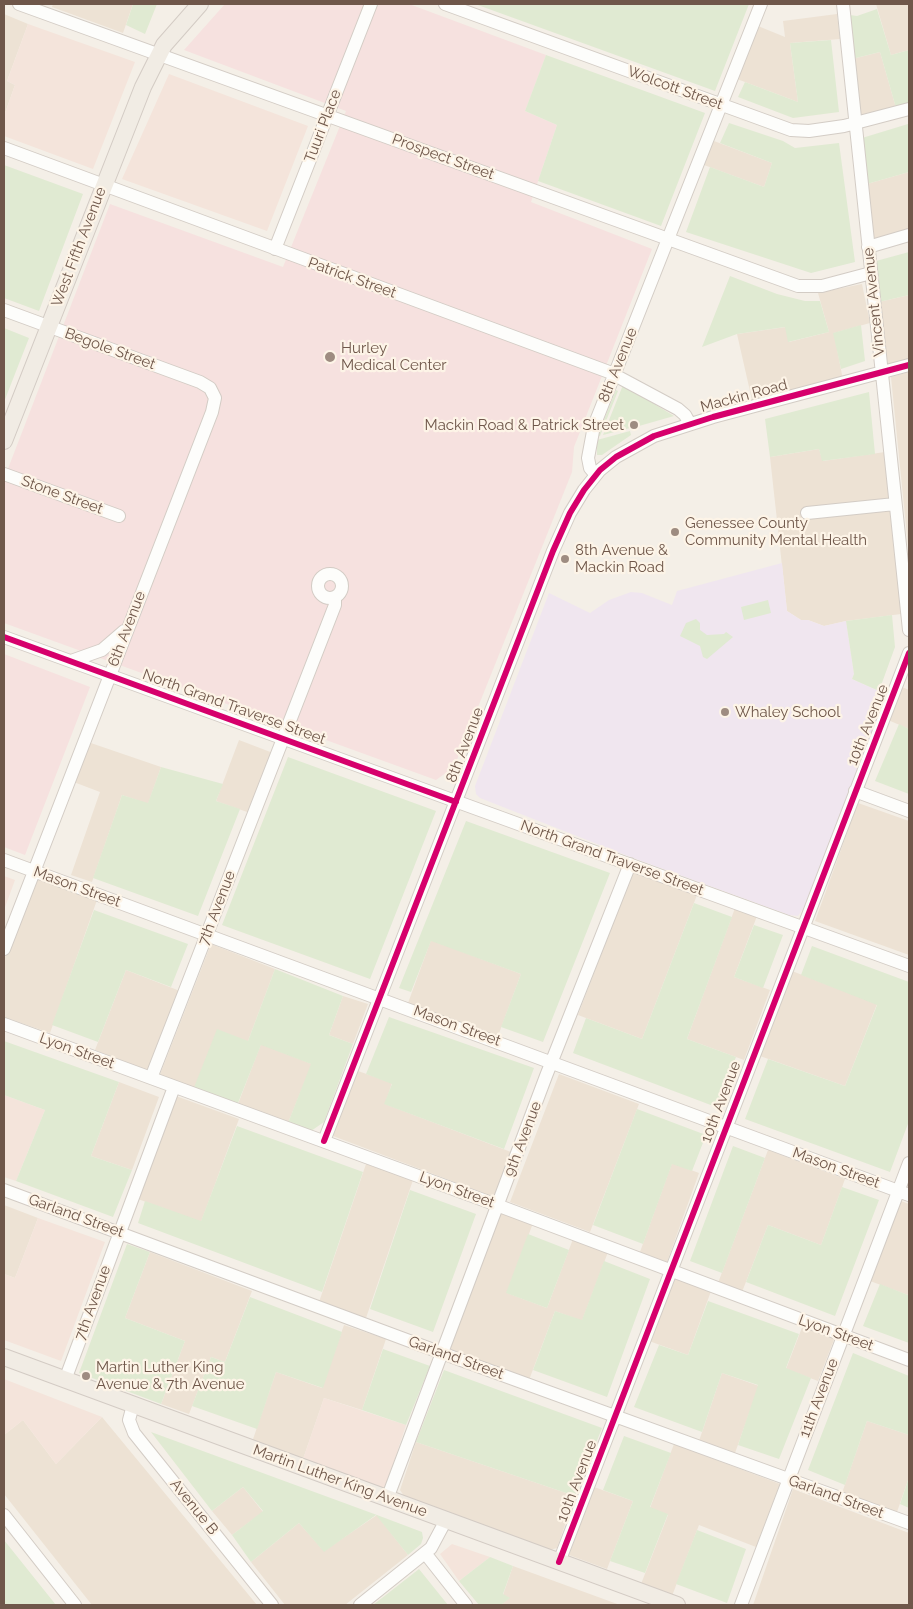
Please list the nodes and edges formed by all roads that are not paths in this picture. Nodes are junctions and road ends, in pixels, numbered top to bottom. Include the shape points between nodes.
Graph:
1 (19, 4) edge
2 (200, 4) edge
3 (371, 4) edge
4 (445, 4) edge
5 (761, 4) edge
6 (843, 4) edge
7 (158, 55) junction
8 (721, 105) junction
9 (909, 109) edge
10 (327, 116) junction
11 (855, 124) junction
12 (4, 148) edge
13 (103, 185) junction
14 (909, 235) edge
15 (668, 239) junction
16 (868, 246) junction
17 (275, 249) junction
18 (871, 273) junction
19 (4, 310) edge
20 (48, 326) junction
21 (909, 364) edge
22 (881, 372) junction
23 (615, 374) junction
24 (214, 392) joint
25 (690, 424) junction
26 (4, 441) edge
27 (4, 474) edge
28 (596, 475) junction
29 (895, 504) junction
30 (808, 514) dead end
31 (119, 516) dead end
32 (335, 597) dead end
33 (126, 630) junction
34 (909, 630) edge
35 (4, 637) edge
36 (909, 653) edge
37 (71, 661) junction
38 (109, 675) junction
39 (283, 738) junction
40 (855, 791) junction
41 (456, 802) junction
42 (909, 811) edge
43 (4, 860) edge
44 (630, 864) junction
45 (34, 871) junction
46 (802, 927) junction
47 (206, 935) junction
48 (4, 949) edge
49 (909, 966) edge
50 (379, 998) junction
51 (4, 1024) edge
52 (552, 1061) junction
53 (152, 1078) junction
54 (174, 1087) junction
55 (725, 1126) junction
56 (324, 1141) junction
57 (909, 1163) edge
58 (4, 1190) edge
59 (904, 1193) edge
60 (498, 1205) junction
61 (120, 1232) junction
62 (670, 1270) junction
63 (843, 1335) junction
64 (442, 1353) junction
65 (4, 1357) edge
66 (909, 1360) edge
67 (65, 1380) junction
68 (133, 1405) junction
69 (615, 1416) junction
70 (788, 1479) junction
71 (387, 1499) junction
72 (4, 1515) edge
73 (446, 1520) junction
74 (909, 1523) edge
75 (425, 1553) junction
76 (559, 1562) junction
77 (76, 1605) edge
78 (272, 1605) edge
79 (360, 1605) edge
80 (466, 1605) edge
81 (677, 1605) edge
82 (741, 1605) edge

1 - 7 street, Prospect Street
2 - 7 main road, West Fifth Avenue
3 - 10 street, Tuuri Place
4 - 8 street, Wolcott Street
5 - 8 street, 8th Avenue
6 - 11 street, Vincent Avenue
7 - 10 street, Prospect Street
7 - 13 main road, West Fifth Avenue
8 - 11 street, Wolcott Street via 796,130
8 - 15 street, 8th Avenue
9 - 11 street, Wolcott Street
10 - 15 street, Prospect Street
10 - 17 street, Tuuri Place
11 - 16 street, Vincent Avenue
12 - 13 street, Patrick Street
13 - 17 street, Patrick Street
13 - 20 main road, West Fifth Avenue
14 - 16 street
15 - 18 street, Prospect Street via 804,287 822,286
15 - 23 street, 8th Avenue
16 - 18 street, Vincent Avenue
17 - 23 street, Patrick Street
18 - 22 street, Vincent Avenue
19 - 20 street, Begole Street
20 - 24 street, Begole Street via 200,382
20 - 26 main road, West Fifth Avenue
21 - 22 street, Mackin Road
22 - 25 street, Mackin Road
22 - 29 street, Vincent Avenue
23 - 25 street, Patrick Street via 678,409
23 - 28 street, 8th Avenue via 590,439 589,465
24 - 33 street, 6th Avenue via 214,407
25 - 28 street, Mackin Road via 628,448
27 - 31 street, Stone Street
28 - 41 street, 8th Avenue via 579,497 560,536
29 - 30 street
29 - 34 street, Vincent Avenue
32 - 39 street, 7th Avenue via 335,605
33 - 37 street via 102,650
33 - 38 street, 6th Avenue
35 - 37 street, North Grand Traverse Street
36 - 40 street, 10th Avenue
37 - 38 street, North Grand Traverse Street
38 - 39 street, North Grand Traverse Street
38 - 45 street, 6th Avenue
39 - 41 street, North Grand Traverse Street
39 - 47 street, 7th Avenue
40 - 42 street
40 - 46 street, 10th Avenue
41 - 44 street, North Grand Traverse Street
41 - 50 street, 8th Avenue
43 - 45 street, Mason Street
44 - 46 street, North Grand Traverse Street
44 - 52 street, 9th Avenue
45 - 47 street, Mason Street
45 - 48 street, 6th Avenue
46 - 49 street, North Grand Traverse Street
46 - 55 street, 10th Avenue
47 - 50 street, Mason Street
47 - 53 street, 7th Avenue
50 - 52 street, Mason Street
50 - 56 street, 8th Avenue
51 - 53 street, Lyon Street
52 - 55 street, Mason Street
52 - 60 street, 9th Avenue
53 - 54 street, Lyon Street
54 - 56 street, Lyon Street
54 - 61 street, 7th Avenue
55 - 59 street, Mason Street
55 - 62 street, 10th Avenue
56 - 60 street, Lyon Street
57 - 59 street, 11th Avenue
58 - 61 street, Garland Street
59 - 63 street, 11th Avenue
60 - 62 street, Lyon Street
60 - 64 street, 9th Avenue
61 - 64 street, Garland Street
61 - 67 street, 7th Avenue
62 - 63 street, Lyon Street
62 - 69 street, 10th Avenue
63 - 66 street, Lyon Street
63 - 70 street, 11th Avenue
64 - 69 street, Garland Street
64 - 71 street, 9th Avenue
65 - 67 main road, Martin Luther King Avenue
67 - 68 main road, Martin Luther King Avenue
68 - 71 main road, Martin Luther King Avenue
68 - 78 street, Avenue B via 129,1420 134,1433
69 - 70 street, Garland Street
69 - 76 street, 10th Avenue
70 - 74 street, Garland Street
70 - 82 street, 11th Avenue
71 - 73 main road, Martin Luther King Avenue
72 - 77 street
73 - 75 street via 436,1542
73 - 76 main road, Martin Luther King Avenue
75 - 79 street
75 - 80 street
76 - 81 main road, Martin Luther King Avenue

